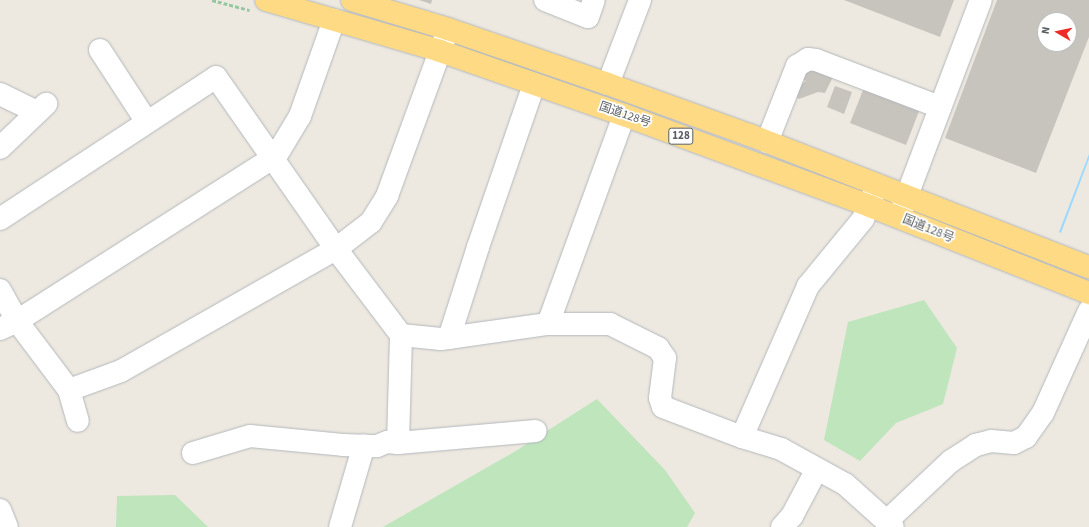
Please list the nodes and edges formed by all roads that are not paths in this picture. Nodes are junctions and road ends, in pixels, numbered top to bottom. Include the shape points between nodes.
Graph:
1 (266, 0) edge
2 (352, 0) edge
3 (545, 0) edge
4 (594, 0) edge
5 (640, 0) edge
6 (981, 0) edge
7 (334, 20) junction
8 (448, 29) junction
9 (100, 50) dead end
10 (440, 51) junction
11 (534, 84) junction
12 (608, 84) junction
13 (0, 94) edge
14 (940, 107) junction
15 (624, 115) junction
16 (147, 122) junction
17 (768, 142) junction
18 (0, 148) edge
19 (273, 158) junction
20 (877, 184) junction
21 (906, 196) junction
22 (870, 206) junction
23 (898, 217) junction
24 (0, 219) edge
25 (336, 249) junction
26 (1089, 267) edge
27 (0, 290) edge
28 (1089, 293) edge
29 (1089, 311) edge
30 (548, 324) junction
31 (9, 325) edge
32 (401, 335) junction
33 (449, 338) junction
34 (69, 390) junction
35 (78, 421) dead end
36 (535, 431) dead end
37 (742, 437) junction
38 (398, 443) junction
39 (364, 445) junction
40 (193, 453) dead end
41 (817, 469) junction
42 (0, 510) edge
43 (890, 524) edge
44 (7, 527) edge
45 (340, 527) edge
46 (782, 527) edge

1 - 7 highway, 国道128号 / 128
2 - 8 highway, 国道128号 / 128
3 - 4 street via 588,17
5 - 12 street
6 - 14 street
7 - 10 highway, 国道128号 / 128
7 - 19 street via 300,116
8 - 10 street
8 - 12 highway, 国道128号 / 128
9 - 16 street
10 - 11 highway, 国道128号 / 128
10 - 25 street via 387,196 371,222
11 - 15 highway, 国道128号 / 128
11 - 33 street
12 - 17 highway, 国道128号 / 128
13 - 18 street via 42,108
14 - 17 street via 808,59 802,61 795,70
14 - 21 street
15 - 22 highway, 国道128号 / 128
15 - 30 street
16 - 19 street via 216,77
16 - 24 street
17 - 20 highway, 国道128号 / 128
19 - 25 street
19 - 31 street
20 - 21 highway, 国道128号 / 128
20 - 22 street
21 - 23 street
21 - 26 highway, 国道128号 / 128
22 - 23 highway, 国道128号 / 128
22 - 37 street via 863,219 808,286
23 - 28 highway, 国道128号 / 128
25 - 32 street
25 - 34 street via 121,371
27 - 31 street
29 - 43 street via 1043,413 1026,437 1014,443 991,441 976,445 951,461
30 - 33 street
30 - 37 street via 610,324 658,348 665,358 660,398 663,407
31 - 34 street
32 - 33 street
32 - 38 street
34 - 35 street
36 - 38 street
37 - 41 street via 781,449
38 - 39 street
39 - 40 street via 250,436
39 - 45 street
41 - 43 street via 845,484
41 - 46 street via 792,516
42 - 44 street

